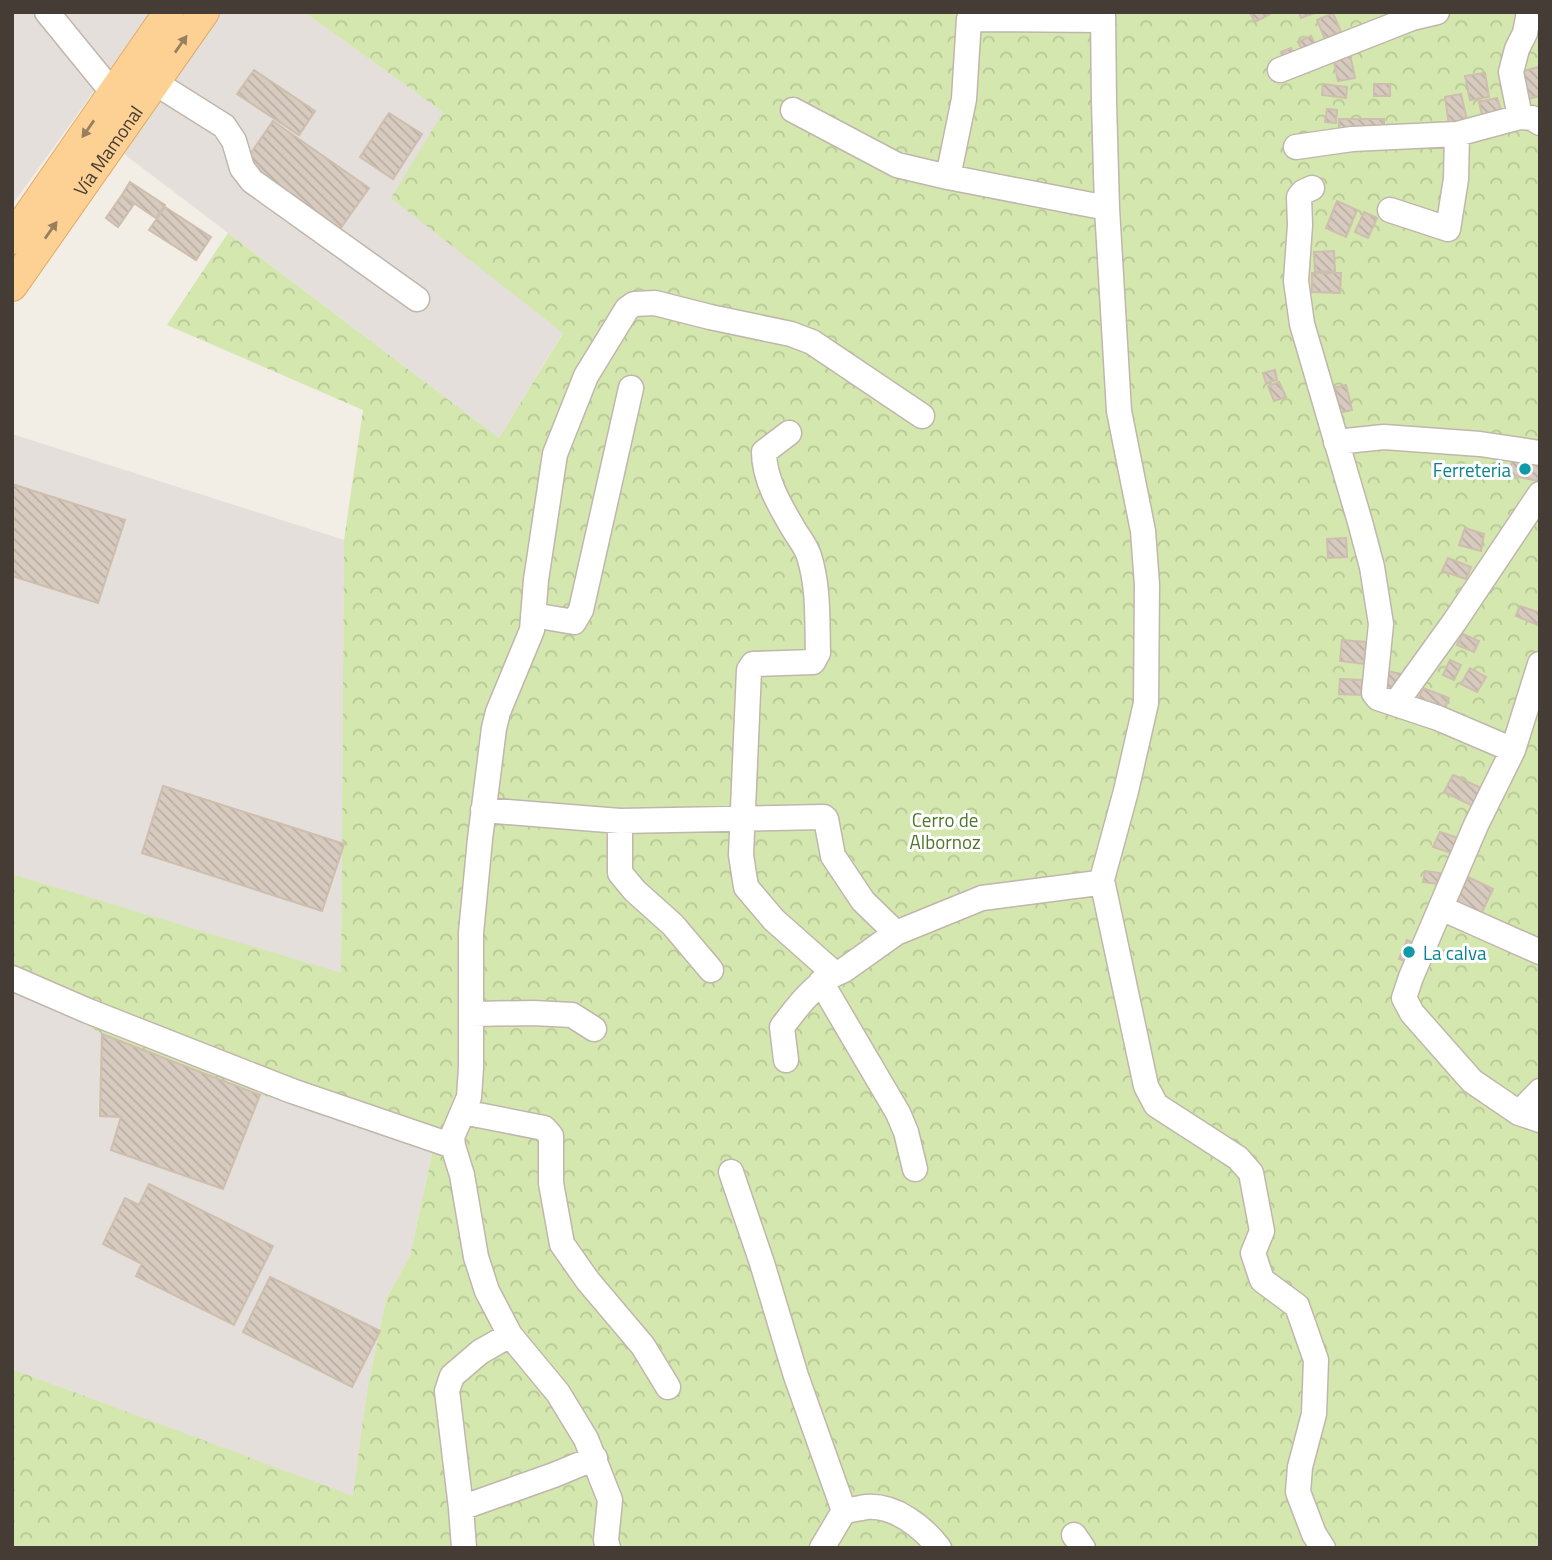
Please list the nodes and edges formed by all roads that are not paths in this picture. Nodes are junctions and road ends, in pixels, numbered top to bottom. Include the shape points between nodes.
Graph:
1 (47, 12) edge
2 (169, 12) edge
3 (204, 12) edge
4 (1437, 12) edge
5 (1103, 16) edge
6 (1531, 28) edge
7 (1280, 70) dead end
8 (154, 82) junction
9 (113, 93) junction
10 (793, 110) dead end
11 (1530, 120) edge
12 (1457, 134) junction
13 (1296, 147) dead end
14 (948, 177) junction
15 (1312, 188) dead end
16 (1107, 208) junction
17 (1390, 210) dead end
18 (12, 239) edge
19 (12, 286) edge
20 (417, 299) dead end
21 (631, 388) dead end
22 (922, 416) dead end
23 (789, 433) dead end
24 (1336, 442) junction
25 (1540, 453) edge
26 (1540, 494) edge
27 (533, 615) junction
28 (1540, 664) edge
29 (1396, 703) junction
30 (1514, 750) junction
31 (484, 810) junction
32 (743, 818) junction
33 (620, 821) junction
34 (1101, 883) junction
35 (1441, 908) junction
36 (896, 933) junction
37 (1540, 952) edge
38 (710, 970) dead end
39 (12, 978) edge
40 (828, 978) junction
41 (471, 1014) junction
42 (594, 1029) dead end
43 (786, 1060) dead end
44 (1540, 1091) edge
45 (463, 1112) junction
46 (1530, 1116) edge
47 (453, 1146) junction
48 (915, 1169) dead end
49 (730, 1172) dead end
50 (510, 1335) junction
51 (668, 1387) dead end
52 (595, 1458) junction
53 (461, 1508) junction
54 (844, 1511) junction
55 (600, 1545) edge
56 (464, 1548) edge
57 (822, 1548) edge
58 (939, 1548) edge
59 (1323, 1548) edge

1 - 9 street
2 - 9 main road, Vía Mamonal
8 -> 3 main road, Vía Mamonal
4 - 7 street
5 - 14 street via 969,19 964,99
5 - 16 street
6 - 11 street via 1517,49 1511,72
19 -> 8 main road, Vía Mamonal
8 - 20 street via 224,125 252,181
9 -> 18 main road, Vía Mamonal
10 - 14 street via 897,165
11 - 12 street
12 - 13 street
12 - 17 street via 1448,229
14 - 16 street
15 - 24 street via 1299,197 1296,281 1302,324
16 - 34 street via 1119,411 1143,531 1146,703
21 - 27 street via 581,610 574,622
22 - 27 street via 812,342 792,334 655,303 634,304 586,376 555,454
23 - 32 street via 764,453 764,463 773,490 808,553 817,587 818,653 814,663 753,664 749,670
24 - 25 street via 1384,437
24 - 29 street via 1372,568 1381,624 1374,693
26 - 29 street
27 - 31 street via 532,630 498,712
28 - 30 street
29 - 30 street
30 - 35 street
31 - 33 street
31 - 41 street via 471,933
32 - 33 street
32 - 36 street via 824,817 833,856 863,901
32 - 40 street via 741,855 746,887
33 - 38 street via 620,873
34 - 36 street via 982,898
34 - 59 street via 1146,1086 1156,1105 1238,1157 1251,1172 1262,1231 1253,1252 1262,1280 1297,1306 1316,1360 1314,1414 1298,1492
35 - 37 street
35 - 46 street via 1405,998 1412,1013 1472,1081
36 - 40 street
39 - 47 street via 292,1091
40 - 43 street via 782,1027
40 - 48 street via 898,1113
41 - 42 street via 572,1015
41 - 45 street via 469,1097
44 - 46 street
45 - 47 street
45 - 51 street via 544,1128 551,1136 551,1183 562,1244 643,1346
47 - 50 street via 476,1257 487,1291
49 - 54 street
50 - 52 street via 558,1393
50 - 53 street via 452,1376 447,1391
52 - 53 street
52 - 55 street via 610,1500
53 - 56 street
54 - 57 street
54 - 58 street via 868,1507 892,1511

